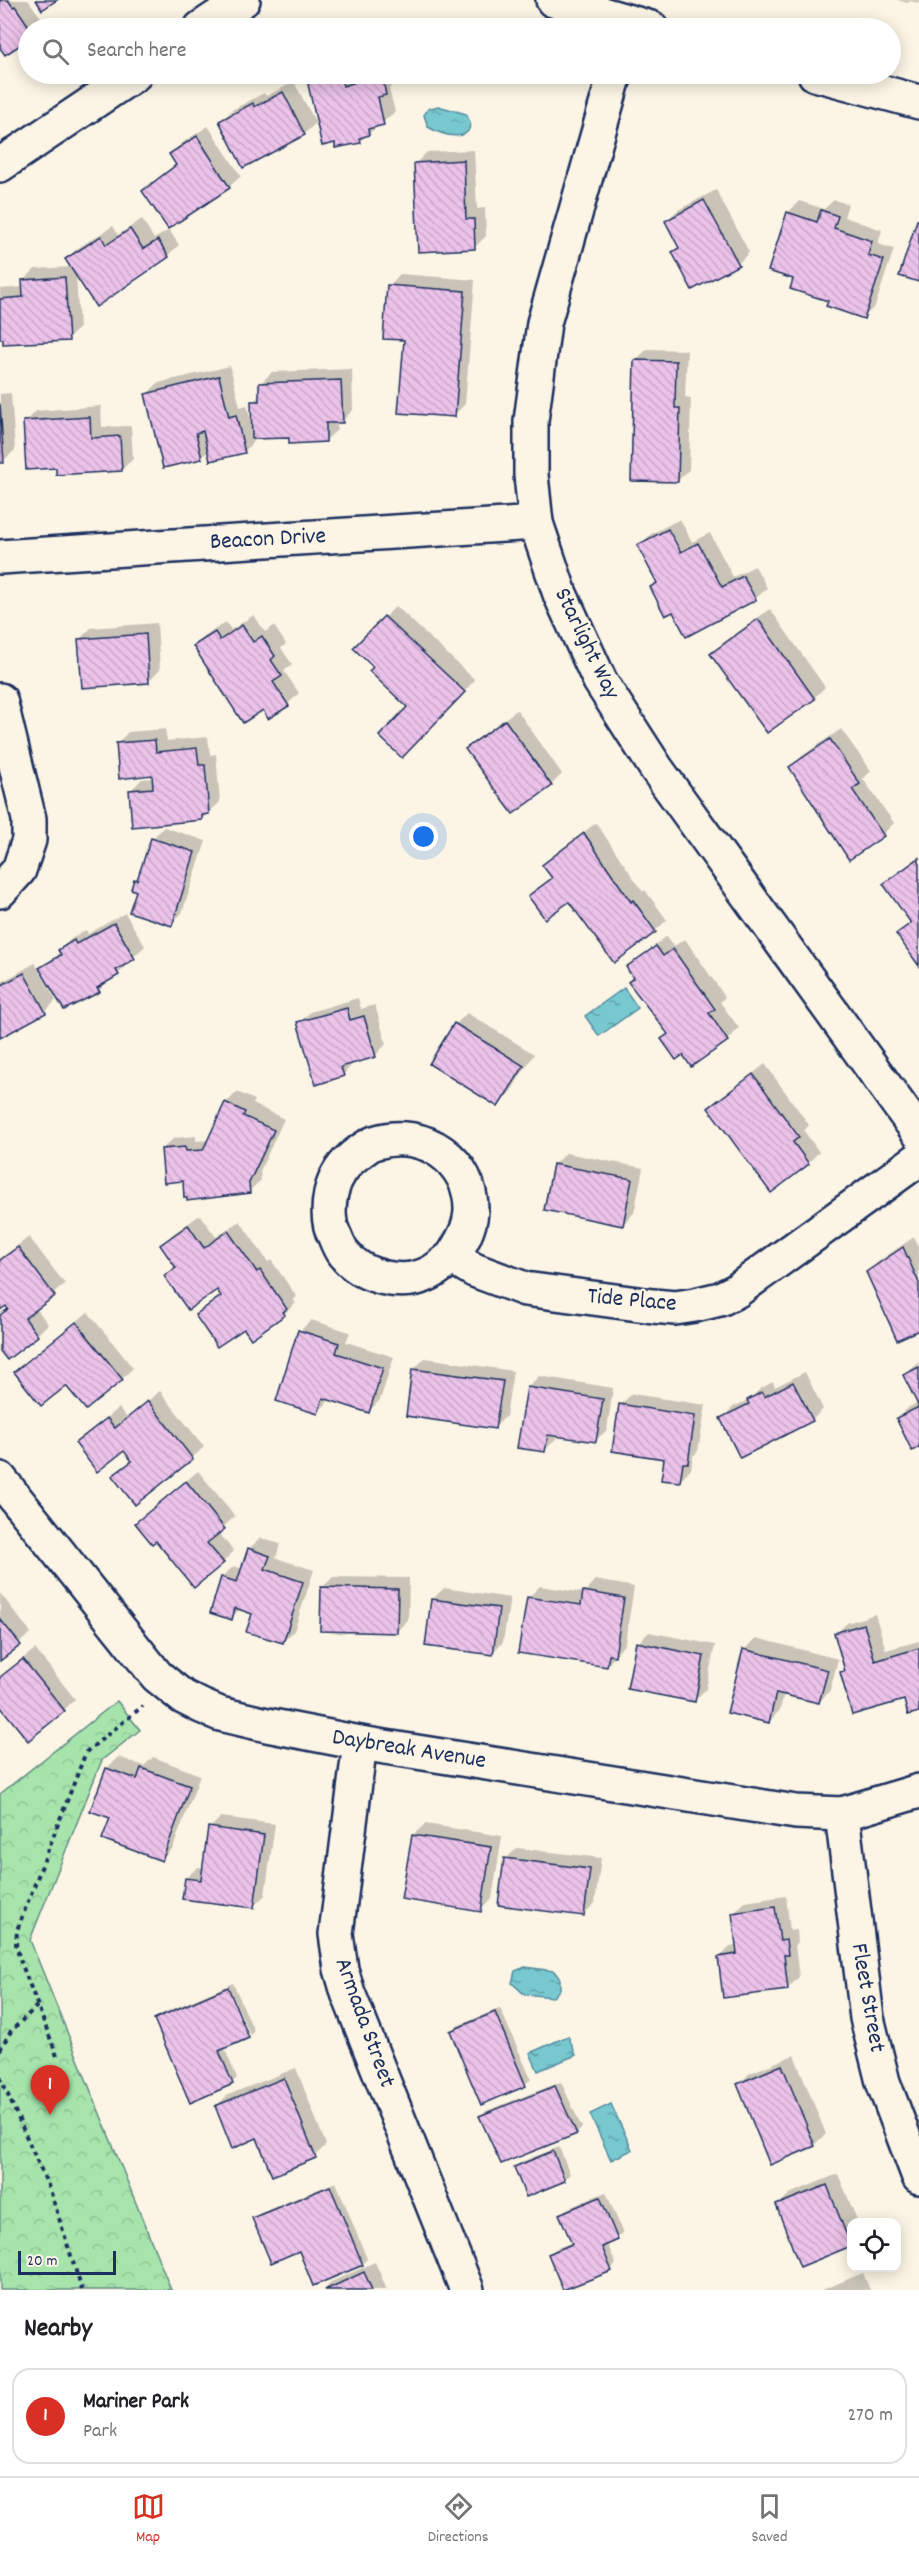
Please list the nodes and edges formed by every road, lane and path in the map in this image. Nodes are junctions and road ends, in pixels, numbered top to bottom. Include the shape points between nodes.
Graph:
1 (243, 0) edge
2 (553, 0) edge
3 (216, 18) edge
4 (609, 18) edge
5 (120, 84) edge
6 (612, 84) edge
7 (852, 84) edge
8 (919, 102) edge
9 (0, 165) edge
10 (536, 523) junction
11 (0, 557) edge
12 (0, 700) edge
13 (0, 891) edge
14 (919, 1133) edge
15 (919, 1159) edge
16 (452, 1257) junction
17 (0, 1479) edge
18 (143, 1706) dead end
19 (360, 1743) junction
20 (919, 1791) edge
21 (842, 1814) junction
22 (37, 2006) junction
23 (0, 2050) edge
24 (57, 2056) dead end
25 (0, 2077) edge
26 (919, 2177) edge
27 (82, 2290) edge
28 (467, 2290) edge

1 - 3 street
2 - 4 street
5 - 9 street
6 - 10 street, Starlight Way via 544,323 531,421
7 - 8 street
10 - 11 street, Beacon Drive
10 - 14 street, Starlight Way via 560,594 600,681 656,768
12 - 13 street via 29,819 29,840 19,870
15 - 16 street, Tide Place via 756,1278 720,1299 695,1305 653,1306 525,1289 474,1270
16 - 16 street via 465,1236 471,1212 468,1187 445,1154 424,1141 399,1137 375,1142 346,1162 333,1183 328,1207 332,1232 344,1254 358,1267 381,1278 405,1280 429,1274
17 - 19 street, Daybreak Avenue via 166,1685 220,1714
18 - 22 path via 86,1752 17,1930 18,1957
19 - 21 street, Daybreak Avenue via 796,1812
19 - 28 street, Armada Street via 338,1913 337,1952 348,1993
20 - 21 street, Daybreak Avenue
21 - 26 street, Fleet Street via 867,2018 883,2082
22 - 23 path via 11,2031
22 - 24 path
25 - 27 path via 50,2190

